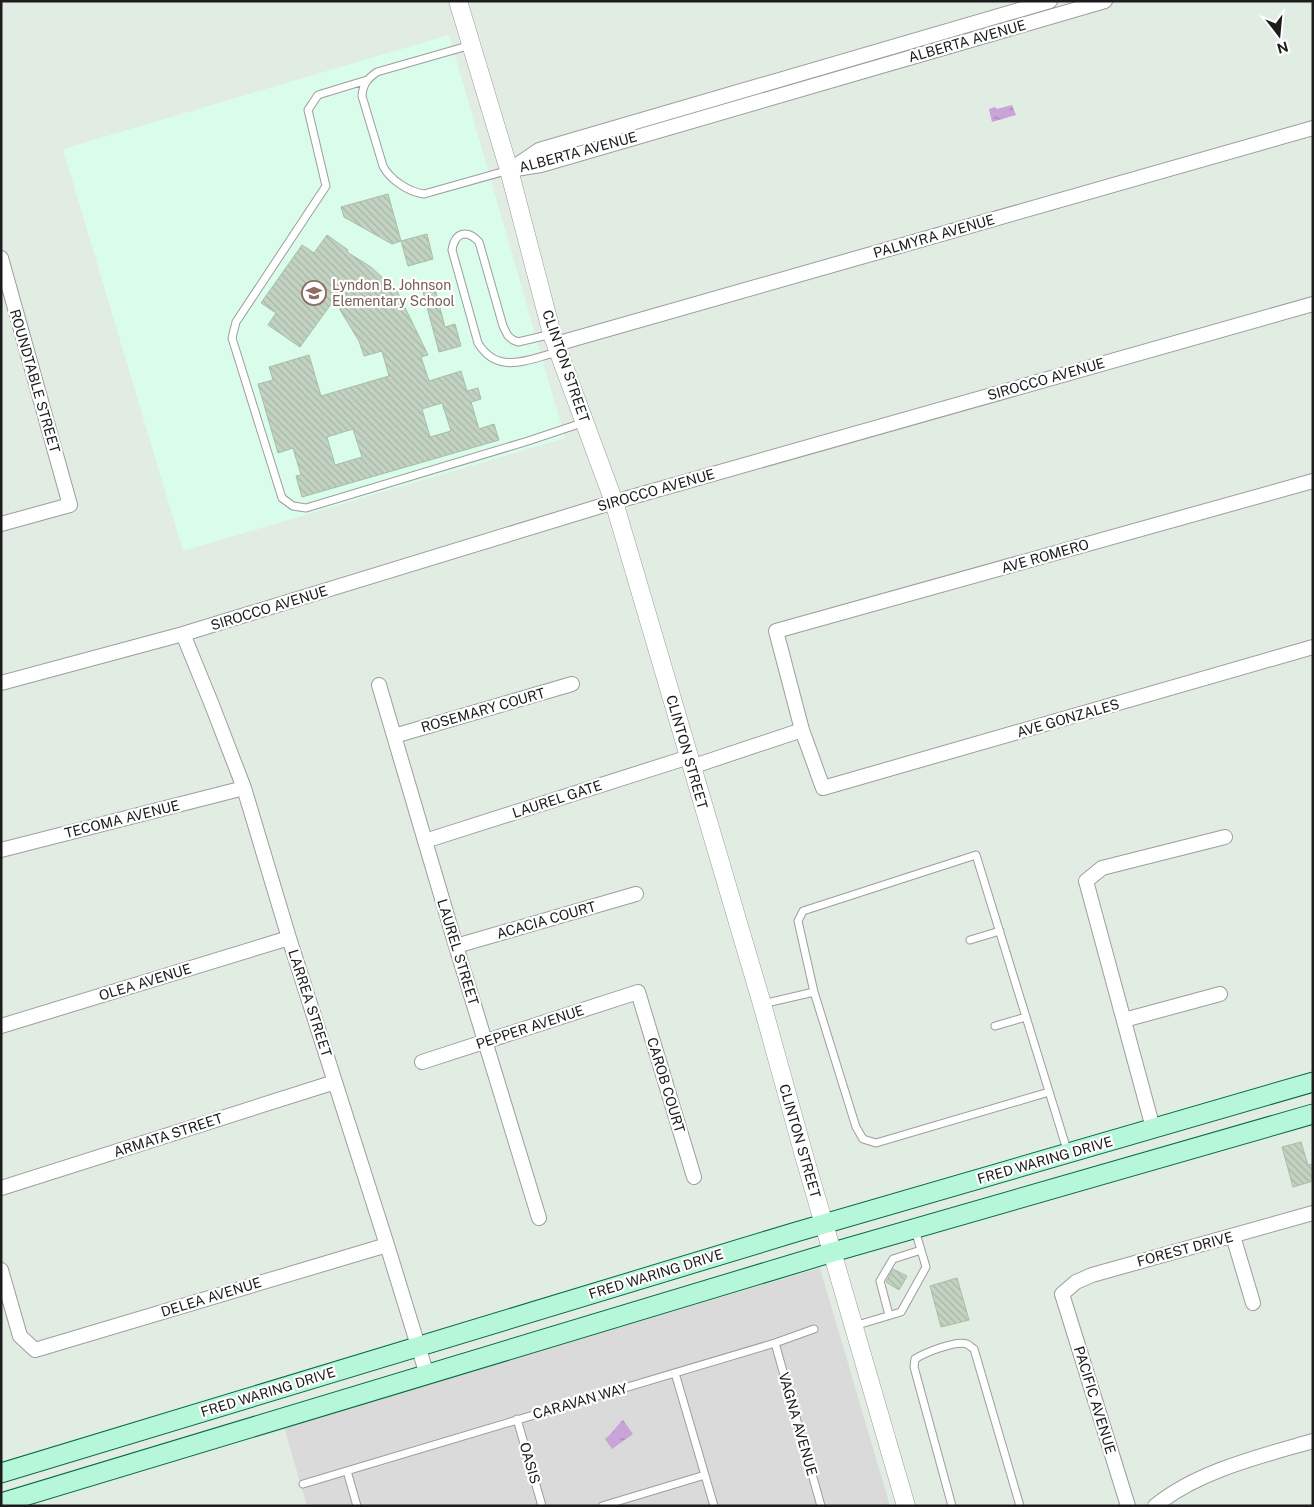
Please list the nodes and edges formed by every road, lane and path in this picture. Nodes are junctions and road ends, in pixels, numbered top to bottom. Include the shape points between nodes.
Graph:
1 (458, 1) edge
2 (1050, 1) edge
3 (1105, 1) edge
4 (472, 44) junction
5 (367, 80) junction
6 (1313, 128) edge
7 (509, 170) junction
8 (1, 258) edge
9 (1313, 304) edge
10 (556, 343) junction
11 (585, 422) junction
12 (1313, 481) edge
13 (614, 502) junction
14 (1, 524) edge
15 (183, 634) junction
16 (1313, 647) edge
17 (1, 683) edge
18 (572, 684) dead end
19 (380, 685) dead end
20 (802, 730) junction
21 (394, 736) junction
22 (690, 762) junction
23 (244, 788) junction
24 (1225, 837) dead end
25 (425, 841) junction
26 (1, 850) edge
27 (636, 894) dead end
28 (1000, 931) junction
29 (289, 938) junction
30 (970, 940) dead end
31 (456, 946) junction
32 (638, 992) joint
33 (814, 992) junction
34 (1220, 994) dead end
35 (762, 1004) junction
36 (1026, 1017) junction
37 (1124, 1020) junction
38 (1, 1026) edge
39 (995, 1026) dead end
40 (486, 1042) junction
41 (422, 1062) dead end
42 (335, 1082) junction
43 (1313, 1082) edge
44 (1049, 1092) junction
45 (1313, 1114) edge
46 (1153, 1128) junction
47 (1068, 1153) junction
48 (694, 1177) dead end
49 (1, 1188) edge
50 (1313, 1213) edge
51 (539, 1218) dead end
52 (824, 1224) junction
53 (914, 1228) junction
54 (1233, 1236) junction
55 (387, 1245) junction
56 (921, 1250) junction
57 (833, 1252) junction
58 (1, 1270) edge
59 (1062, 1294) joint
60 (1253, 1303) dead end
61 (890, 1315) junction
62 (853, 1326) junction
63 (814, 1329) dead end
64 (775, 1343) junction
65 (418, 1346) junction
66 (676, 1373) junction
67 (427, 1375) junction
68 (517, 1420) junction
69 (1313, 1441) edge
70 (347, 1471) junction
71 (1, 1473) edge
72 (705, 1475) junction
73 (303, 1484) dead end
74 (1, 1503) edge
75 (357, 1506) edge
76 (542, 1506) edge
77 (602, 1506) edge
78 (714, 1506) edge
79 (821, 1506) edge
80 (906, 1506) edge
81 (952, 1506) edge
82 (1020, 1506) edge
83 (1128, 1506) edge
84 (1155, 1506) edge

1 - 4 street, CLINTON STREET
2 - 7 street, ALBERTA AVENUE via 538,150
3 - 7 street, ALBERTA AVENUE via 541,165
4 - 5 lane via 377,72
4 - 7 street, CLINTON STREET
5 - 7 lane via 362,87 362,96 383,166 387,174 407,188 424,194
5 - 11 lane via 318,95 308,110 326,186 236,322 232,338 282,498 293,506 306,508
6 - 10 street, PALMYRA AVENUE
7 - 10 street, CLINTON STREET
8 - 14 street, ROUNDTABLE STREET via 70,505
9 - 13 street, SIROCCO AVENUE
10 - 10 lane via 518,342 508,336 479,242 471,235 457,237 452,250 483,351 504,364
10 - 11 street, CLINTON STREET
11 - 13 street, CLINTON STREET
12 - 20 street, AVE ROMERO via 776,631
13 - 15 street, SIROCCO AVENUE
13 - 22 street, CLINTON STREET
15 - 17 street, SIROCCO AVENUE
15 - 23 street, LARREA STREET
16 - 20 street, AVE GONZALES via 823,788
18 - 21 street, ROSEMARY COURT
19 - 21 street, LAUREL STREET
20 - 22 street, LAUREL GATE
21 - 25 street, LAUREL STREET
22 - 25 street, LAUREL GATE
22 - 35 street, CLINTON STREET
23 - 26 street, TECOMA AVENUE
23 - 29 street, LARREA STREET
24 - 37 street via 1102,868 1086,881
25 - 31 street, LAUREL STREET
27 - 31 street, ACACIA COURT
28 - 30 lane
28 - 33 lane via 976,855 803,911 798,921
28 - 36 lane
29 - 38 street, OLEA AVENUE
29 - 42 street, LARREA STREET
31 - 40 street, LAUREL STREET
32 - 40 street, PEPPER AVENUE
32 - 48 street, CAROB COURT
33 - 35 lane
33 - 44 lane via 856,1127 863,1139 876,1143
34 - 37 street
35 - 52 street, CLINTON STREET
36 - 39 lane
36 - 44 lane
37 - 46 street
40 - 41 street, PEPPER AVENUE
40 - 51 street, LAUREL STREET
42 - 49 street, ARMATA STREET
42 - 55 street, LARREA STREET
43 - 46 main road, FRED WARING DRIVE
44 - 47 lane
45 - 53 main road
46 - 47 main road, FRED WARING DRIVE
47 - 52 main road, FRED WARING DRIVE
50 - 54 street, FOREST DRIVE
52 - 57 street, CLINTON STREET
52 - 65 main road, FRED WARING DRIVE
53 - 56 lane
53 - 57 main road
54 - 59 street, FOREST DRIVE via 1092,1275 1076,1282
54 - 60 street
55 - 58 street, DELEA AVENUE via 35,1350 20,1336
55 - 65 street, LARREA STREET
56 - 61 lane via 926,1267 901,1312
56 - 61 lane via 893,1259 880,1281
57 - 62 street, CLINTON STREET
57 - 67 main road
59 - 83 street, PACIFIC AVENUE
61 - 62 lane
62 - 80 street, CLINTON STREET
63 - 64 lane, CARAVAN WAY
64 - 66 lane, CARAVAN WAY
64 - 79 lane, VAGNA AVENUE
65 - 67 street, LARREA STREET
65 - 71 main road, FRED WARING DRIVE
66 - 68 lane, CARAVAN WAY
66 - 72 lane
67 - 74 main road
68 - 70 lane, CARAVAN WAY
68 - 76 lane, OASIS
69 - 84 street via 1215,1472 1169,1495
70 - 73 lane, CARAVAN WAY
70 - 75 lane
72 - 77 lane
72 - 78 lane
81 - 82 lane via 914,1368 915,1359 923,1354 960,1343 974,1349

